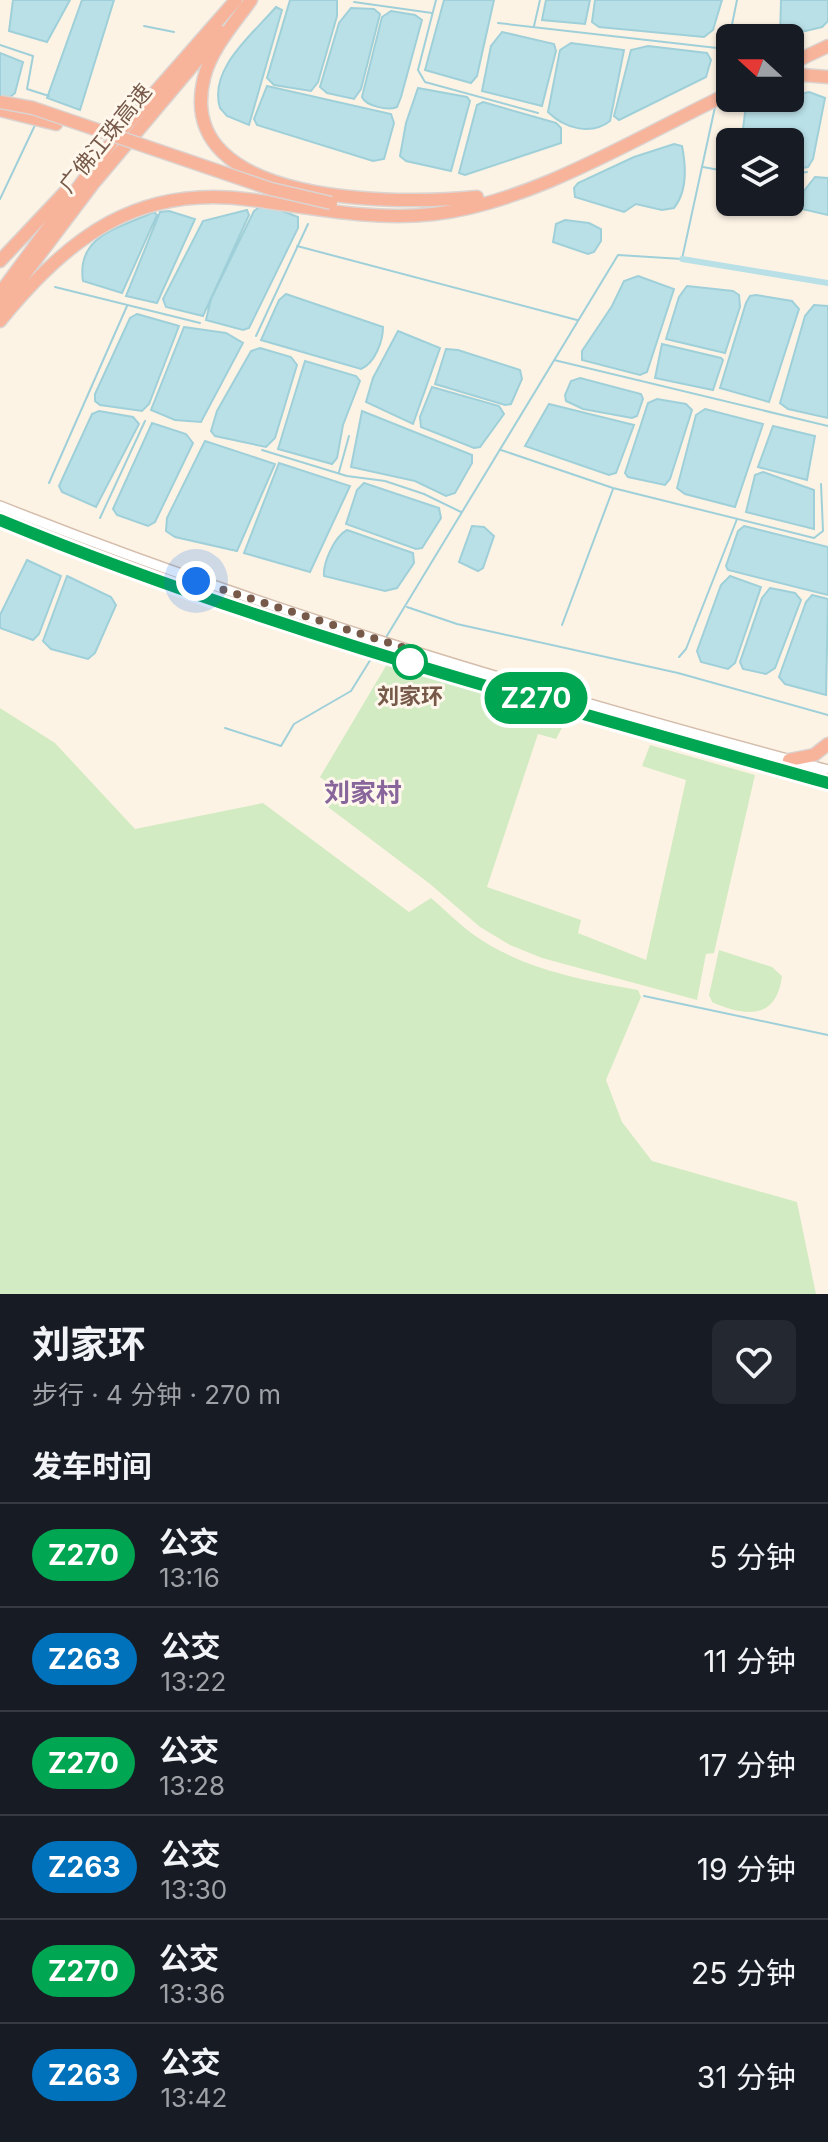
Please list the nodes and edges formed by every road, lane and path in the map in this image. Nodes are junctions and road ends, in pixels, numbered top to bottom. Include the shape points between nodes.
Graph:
1 (236, 0) edge
2 (251, 0) edge
3 (828, 38) edge
4 (828, 46) edge
5 (804, 53) edge
6 (804, 55) edge
7 (804, 75) edge
8 (828, 77) edge
9 (716, 95) edge
10 (716, 98) edge
11 (0, 102) edge
12 (699, 105) junction
13 (0, 110) edge
14 (330, 203) junction
15 (30, 249) junction
16 (0, 261) edge
17 (0, 293) edge
18 (0, 307) edge
19 (0, 321) edge
20 (0, 506) edge
21 (0, 521) edge
22 (828, 744) edge
23 (789, 760) junction
24 (828, 770) edge
25 (828, 782) edge

1 - 15 highway, 广佛江珠高速 via 114,139
2 - 14 highway via 204,75 201,104 209,134 226,156 250,172
2 - 15 highway, 广佛江珠高速
3 - 5 highway
4 - 6 highway
7 - 8 highway
9 - 12 highway
10 - 12 highway
11 - 14 highway, bridge
12 - 14 highway via 571,163 477,197 406,209
12 - 14 highway via 560,175 475,207 381,216
13 - 14 highway, bridge
14 - 19 highway via 199,196 145,207 116,218 52,261
15 - 16 highway
15 - 17 highway, 广佛江珠高速
15 - 18 highway, 广佛江珠高速
20 - 23 main road via 162,569 391,644
21 - 25 main road via 343,642
22 - 23 highway via 814,755
23 - 24 main road

